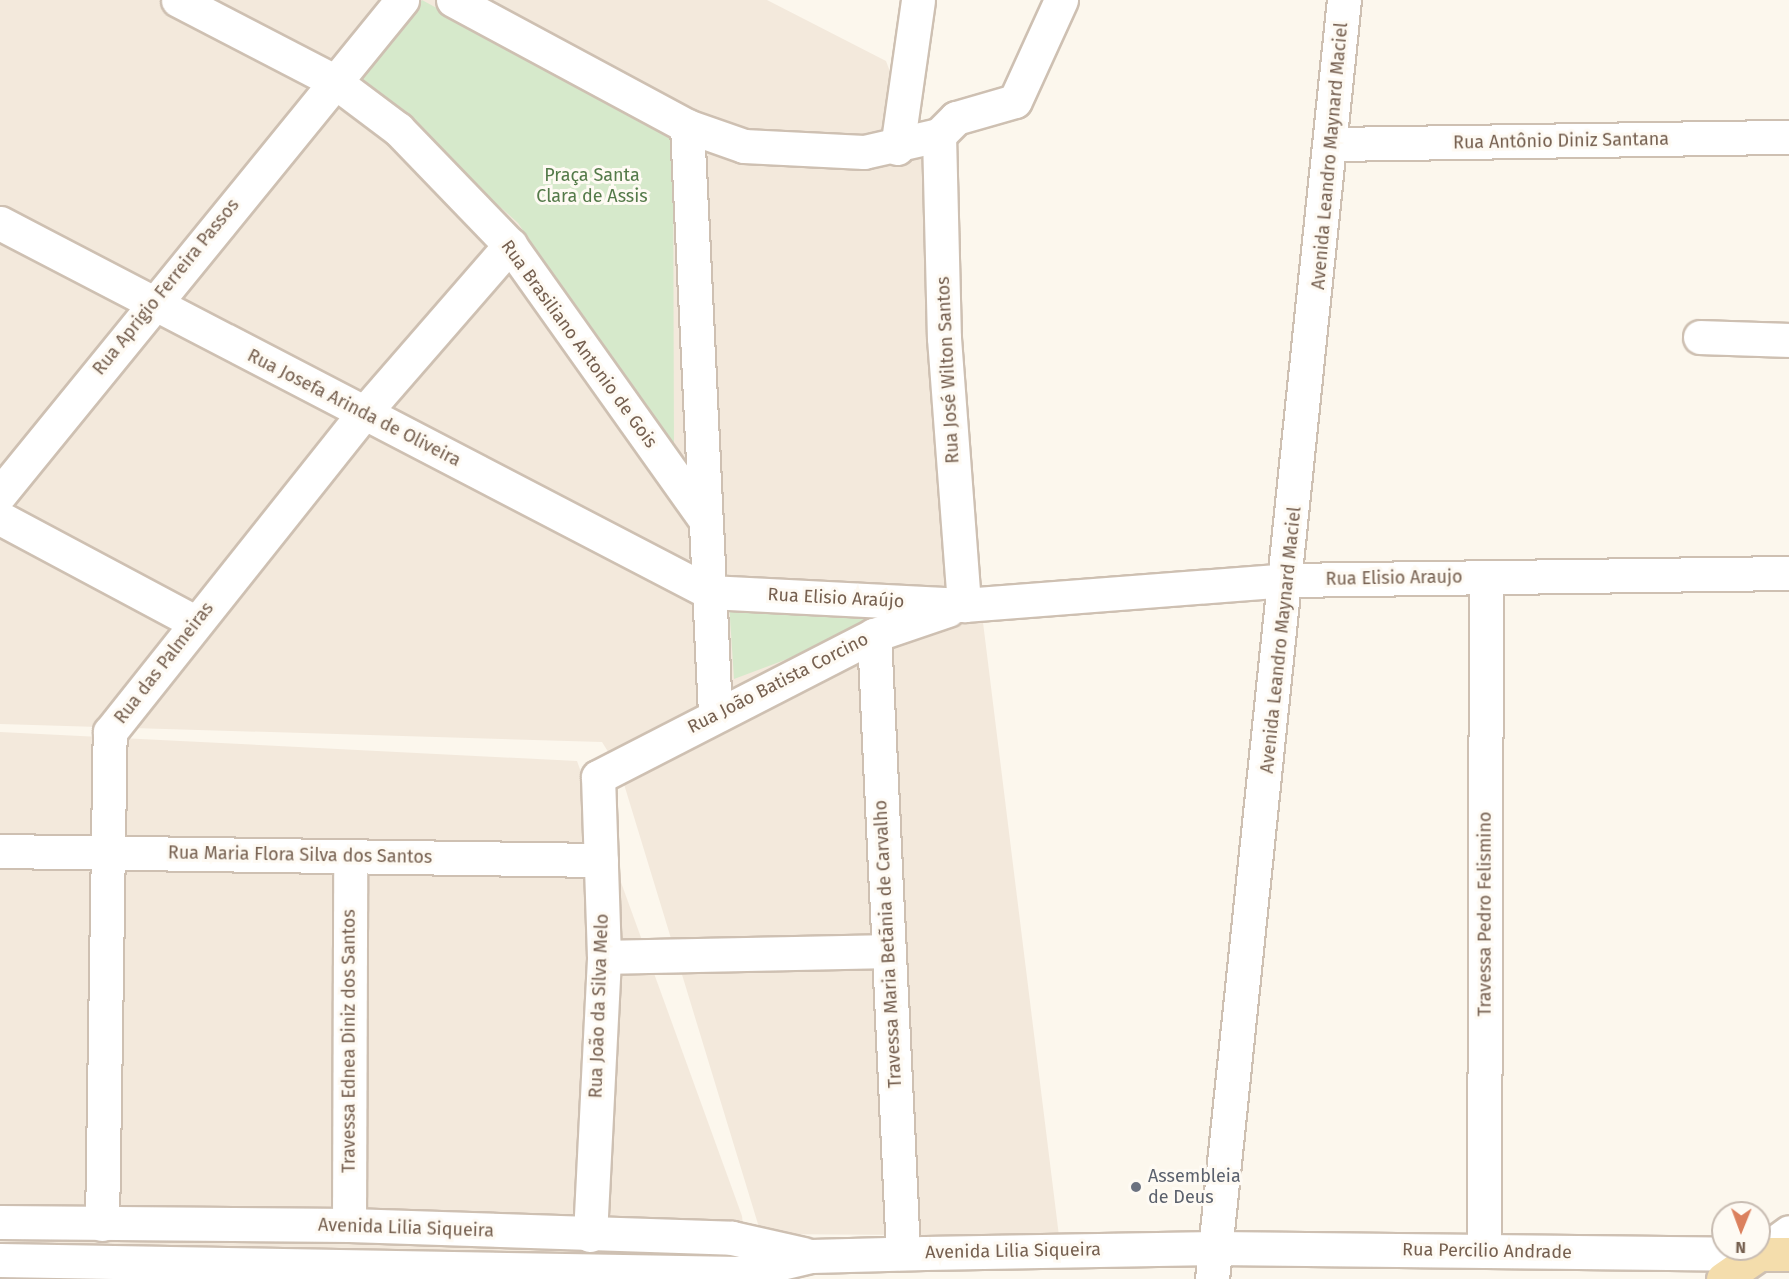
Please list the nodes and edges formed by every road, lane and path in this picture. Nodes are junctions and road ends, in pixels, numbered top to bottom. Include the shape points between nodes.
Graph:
1 (178, 0) edge
2 (402, 0) edge
3 (453, 0) edge
4 (918, 0) edge
5 (1061, 0) edge
6 (1344, 0) edge
7 (334, 81) junction
8 (687, 126) junction
9 (939, 135) junction
10 (1789, 137) edge
11 (1333, 144) junction
12 (897, 148) junction
13 (0, 223) edge
14 (510, 245) junction
15 (152, 302) junction
16 (1700, 337) dead end
17 (1789, 340) edge
18 (364, 413) junction
19 (0, 494) edge
20 (703, 517) junction
21 (0, 518) edge
22 (1789, 573) edge
23 (1486, 577) junction
24 (1287, 580) junction
25 (709, 591) junction
26 (964, 605) junction
27 (195, 622) junction
28 (874, 635) junction
29 (715, 713) junction
30 (598, 777) joint
31 (0, 850) edge
32 (107, 852) junction
33 (350, 856) junction
34 (601, 860) junction
35 (888, 951) junction
36 (604, 957) junction
37 (0, 1222) edge
38 (102, 1224) junction
39 (349, 1225) junction
40 (1789, 1232) edge
41 (590, 1235) junction
42 (1484, 1251) junction
43 (903, 1253) junction
44 (1774, 1254) edge
45 (811, 1256) junction
46 (0, 1260) edge
47 (1213, 1264) edge
48 (529, 1274) edge
49 (1722, 1279) edge

1 - 7 street, Rua Brasiliano Antonio de Gois
2 - 7 street, Rua Aprigio Ferreira Passos
3 - 8 street
4 - 12 street
5 - 9 street via 1015,101 956,118
6 - 11 street, Avenida Leandro Maynard Maciel
7 - 14 street, Rua Brasiliano Antonio de Gois via 398,129
7 - 15 street, Rua Aprigio Ferreira Passos
8 - 12 street via 744,146 793,152
8 - 20 street
9 - 12 street
9 - 26 street, Rua José Wilton Santos via 944,338
10 - 11 street, Rua Antônio Diniz Santana
11 - 24 street, Avenida Leandro Maynard Maciel
13 - 15 street, Rua Josefa Arinda de Oliveira
14 - 18 street, Rua das Palmeiras
14 - 20 street, Rua Brasiliano Antonio de Gois
15 - 18 street, Rua Josefa Arinda de Oliveira
15 - 19 street, Rua Aprigio Ferreira Passos
16 - 17 street
18 - 25 street, Rua Josefa Arinda de Oliveira
18 - 27 street, Rua das Palmeiras
20 - 25 street
21 - 27 street
22 - 23 street, Rua Elisio Araujo
23 - 24 street, Rua Elisio Araujo
23 - 42 street, Travessa Pedro Felismino
24 - 26 street, Rua Elisio Araujo
24 - 47 street, Avenida Leandro Maynard Maciel
25 - 26 street, Rua Elisio Araújo
25 - 29 street
26 - 28 street, Rua João Batista Corcino
27 - 32 street, Rua das Palmeiras via 110,732
28 - 29 street, Rua João Batista Corcino
28 - 35 street, Travessa Maria Betãnia de Carvalho
29 - 30 street, Rua João Batista Corcino
30 - 34 street, Rua João da Silva Melo
31 - 32 street, Rua Maria Flora Silva dos Santos
32 - 33 street, Rua Maria Flora Silva dos Santos
32 - 38 street, Rua das Palmeiras
33 - 34 street, Rua Maria Flora Silva dos Santos
33 - 39 street, Travessa Ednea Diniz dos Santos
34 - 36 street, Rua João da Silva Melo
35 - 36 street
35 - 43 street, Travessa Maria Betãnia de Carvalho
36 - 41 street, Rua João da Silva Melo
37 - 38 street, Avenida Lilia Siqueira
38 - 39 street, Avenida Lilia Siqueira
39 - 41 street, Avenida Lilia Siqueira
40 - 44 street
41 - 45 street, Avenida Lilia Siqueira via 732,1238
42 - 44 street, Rua Percilio Andrade
42 - 47 street, Rua Percilio Andrade
43 - 45 street, Avenida Lilia Siqueira
43 - 47 street, Avenida Lilia Siqueira
44 - 49 main road
45 - 48 street, Avenida Lilia Siqueira via 739,1273
46 - 48 street, Avenida Lilia Siqueira

